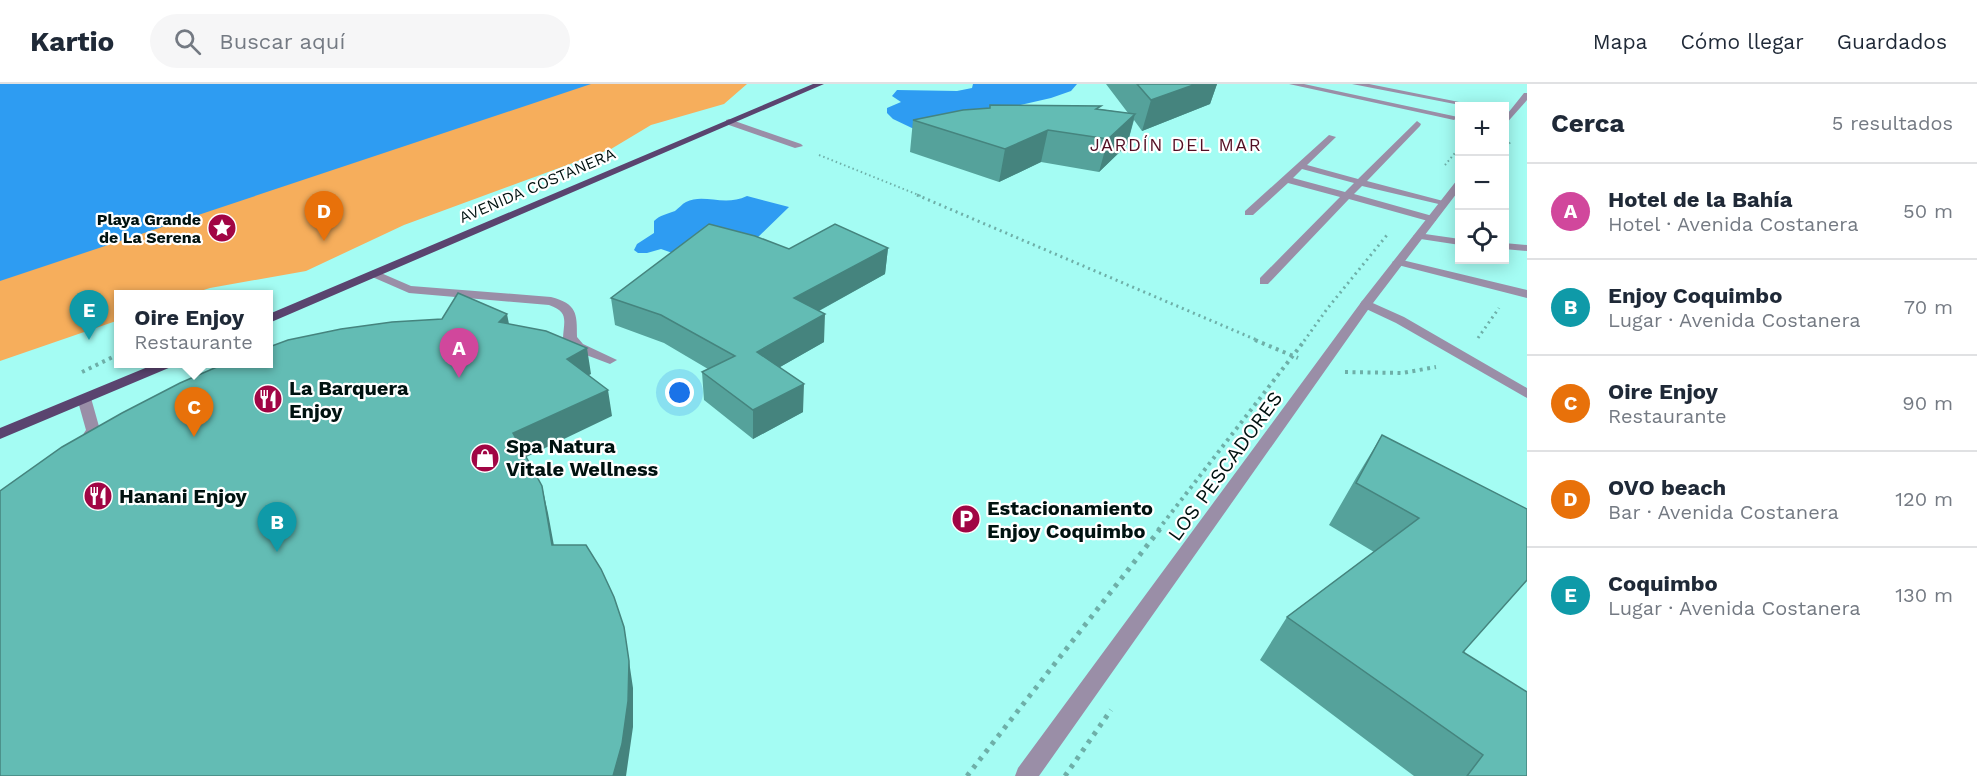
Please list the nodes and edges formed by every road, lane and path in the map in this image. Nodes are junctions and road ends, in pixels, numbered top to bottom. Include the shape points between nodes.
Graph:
1 (820, 84) edge
2 (1293, 84) edge
3 (1356, 84) edge
4 (1526, 97) edge
5 (1455, 102) edge
6 (1454, 117) dead end
7 (1509, 118) edge
8 (729, 122) junction
9 (1417, 124) dead end
10 (1332, 137) dead end
11 (798, 146) joint
12 (1300, 166) junction
13 (1286, 179) junction
14 (1361, 182) junction
15 (1455, 188) edge
16 (1347, 196) junction
17 (1443, 204) junction
18 (1407, 212) junction
19 (1248, 213) dead end
20 (1432, 219) junction
21 (1418, 236) junction
22 (1455, 241) edge
23 (1509, 246) edge
24 (1527, 248) edge
25 (1398, 262) junction
26 (374, 274) junction
27 (1264, 281) dead end
28 (1505, 288) junction
29 (1527, 294) edge
30 (1366, 304) junction
31 (273, 317) edge
32 (1294, 356) junction
33 (1462, 356) junction
34 (610, 360) dead end
35 (154, 368) edge
36 (1322, 368) junction
37 (1527, 394) edge
38 (84, 398) junction
39 (2, 434) edge
40 (69, 456) edge
41 (967, 776) edge
42 (1026, 776) edge

1 - 8 main road, AVENIDA COSTANERA
2 - 6 street
3 - 5 street
4 - 7 street
8 - 11 street
8 - 26 main road, AVENIDA COSTANERA
9 - 14 street
10 - 12 street
11 - 32 path
12 - 13 street
12 - 14 street
13 - 16 street
13 - 19 street
14 - 16 street
14 - 17 street
15 - 17 street, LOS PESCADORES
16 - 18 street
16 - 27 street
17 - 20 street, LOS PESCADORES
18 - 20 street
18 - 32 path
20 - 21 street, LOS PESCADORES
21 - 22 street
21 - 25 street, LOS PESCADORES
23 - 24 street
25 - 28 street
25 - 30 street, LOS PESCADORES
26 - 31 main road, AVENIDA COSTANERA
26 - 34 street via 409,289 551,301 565,306 572,316 570,338 578,346
28 - 29 street
28 - 33 path via 1494,318
30 - 33 street
30 - 36 street, LOS PESCADORES
32 - 36 path
32 - 41 path
33 - 36 path via 1402,374
33 - 37 street
35 - 38 main road
36 - 42 street, LOS PESCADORES
38 - 39 main road
38 - 40 street via 93,430 89,440

